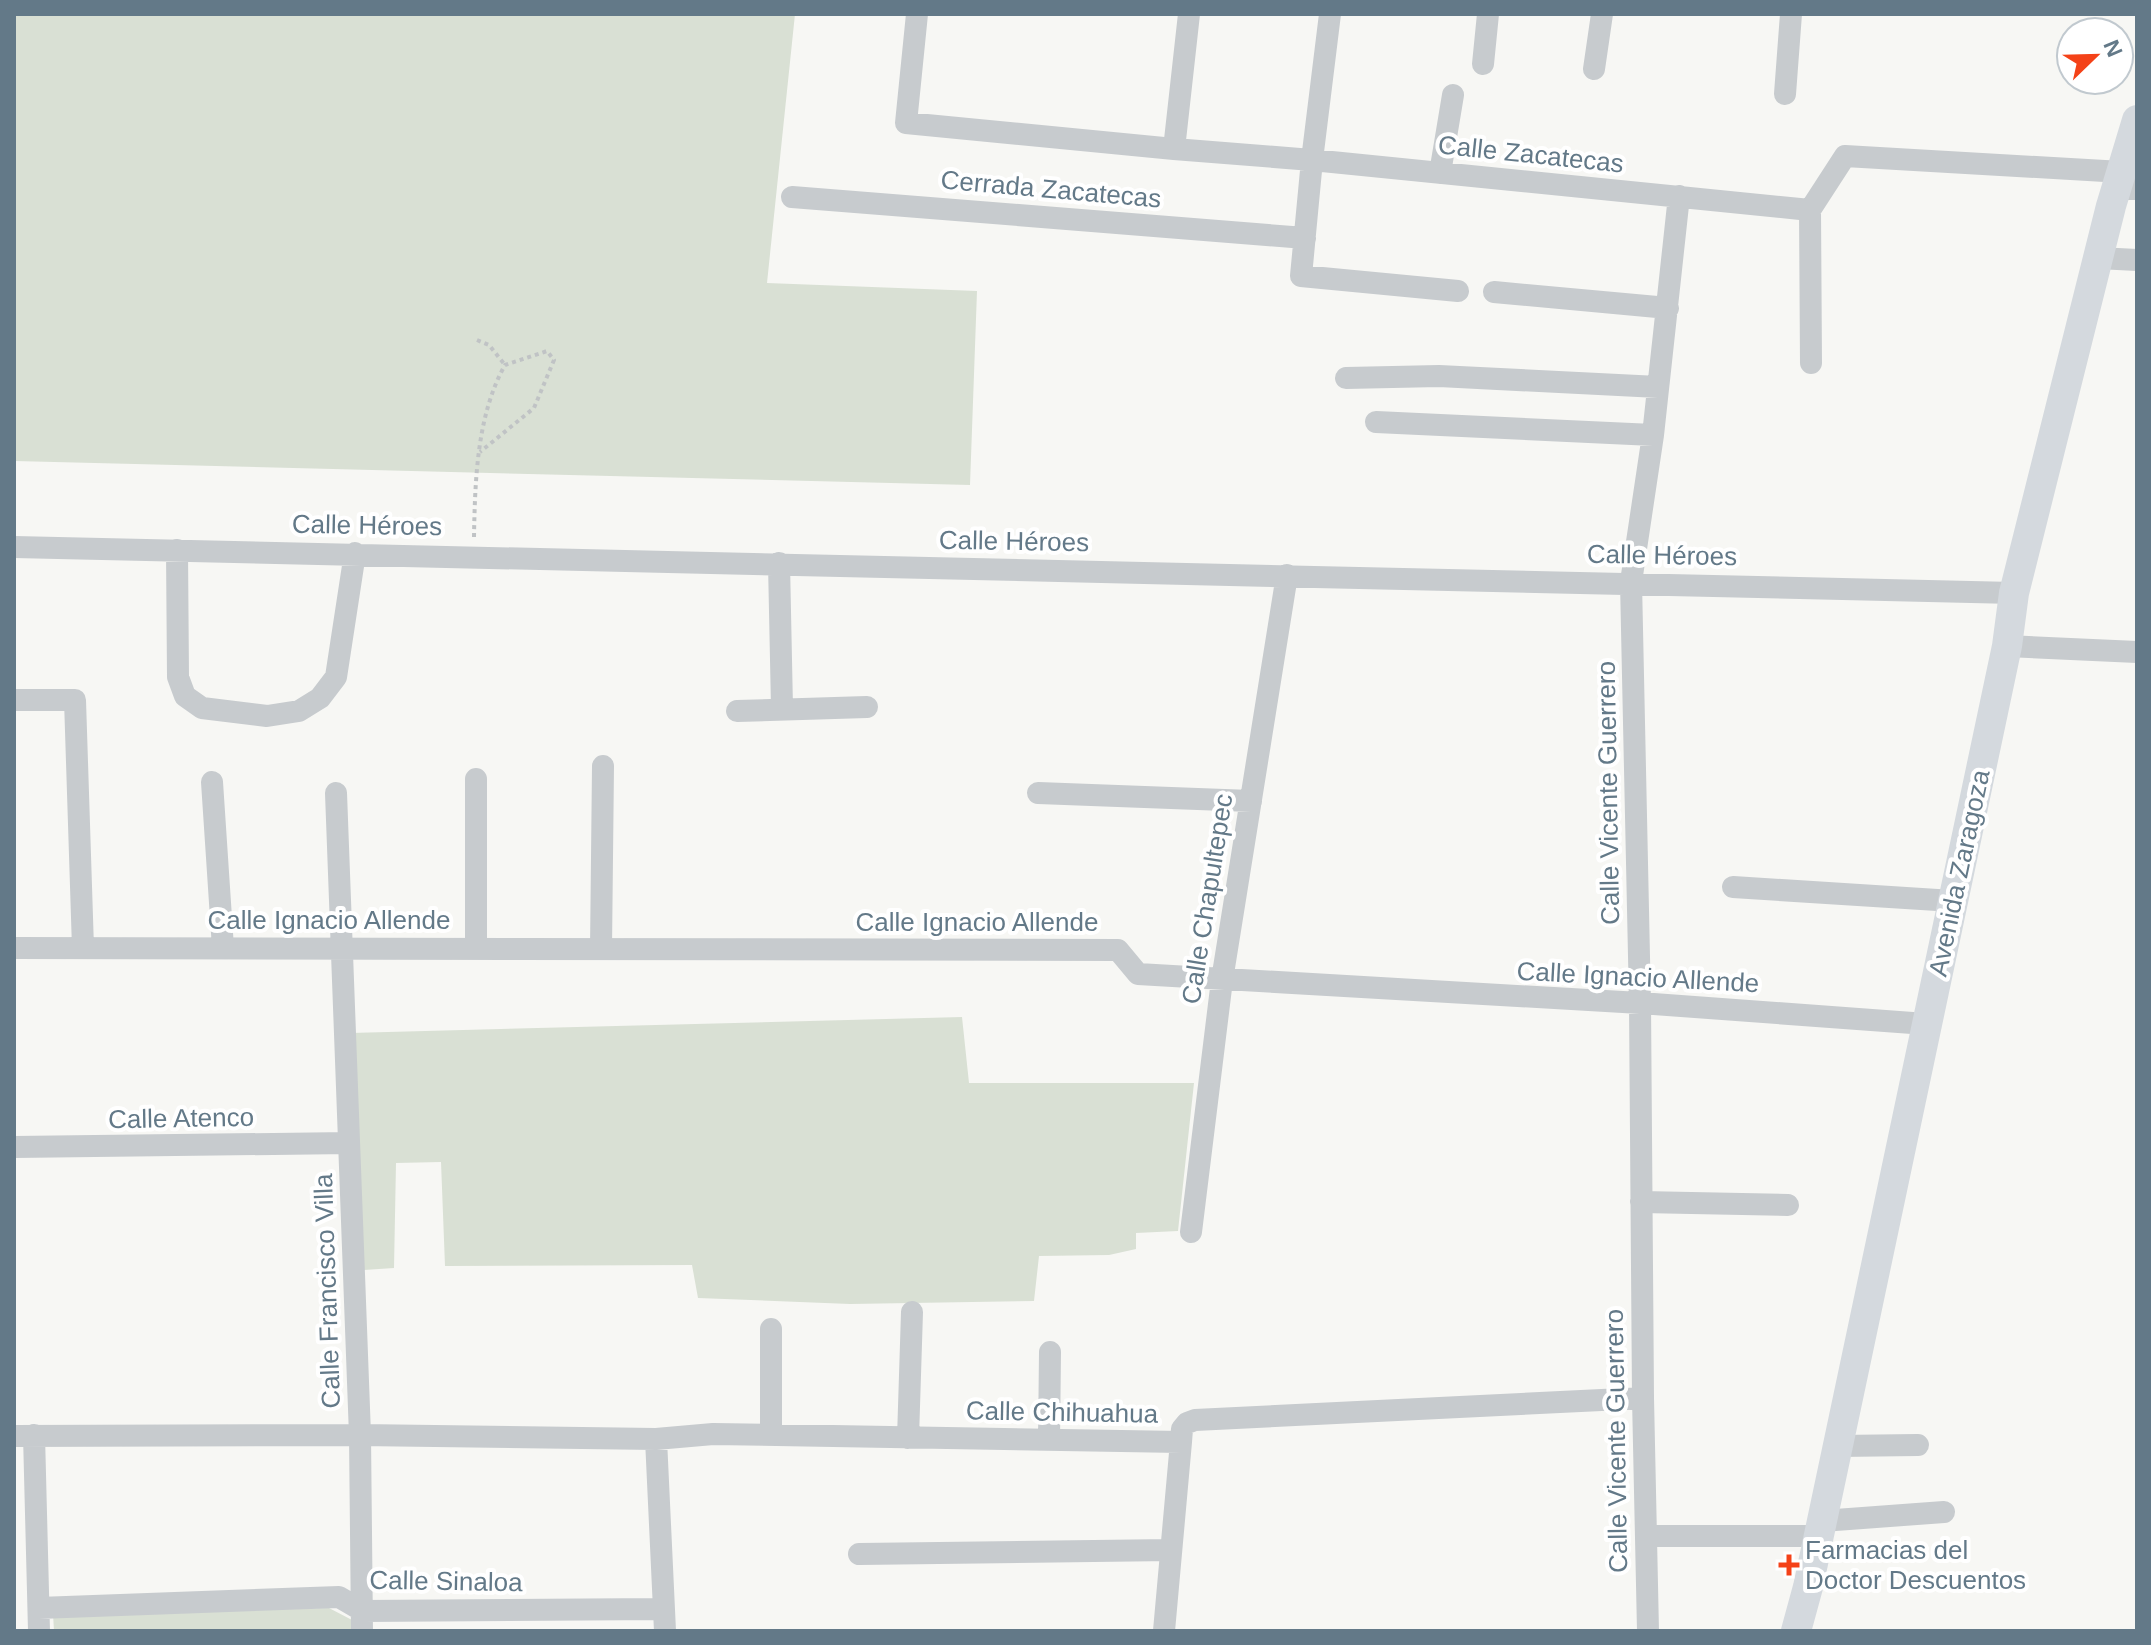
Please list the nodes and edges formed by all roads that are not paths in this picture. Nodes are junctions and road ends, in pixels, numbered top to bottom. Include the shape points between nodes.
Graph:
1 (917, 14) edge
2 (1189, 14) edge
3 (1330, 14) edge
4 (1488, 14) edge
5 (1602, 14) edge
6 (1791, 14) edge
7 (1483, 64) dead end
8 (1594, 69) dead end
9 (1785, 94) dead end
10 (1453, 95) dead end
11 (2137, 120) edge
12 (1174, 149) junction
13 (1312, 160) junction
14 (1440, 173) junction
15 (2125, 184) edge
16 (1679, 196) junction
17 (792, 197) dead end
18 (1810, 210) junction
19 (1305, 238) junction
20 (2098, 258) junction
21 (2137, 260) edge
22 (1458, 291) dead end
23 (1494, 292) dead end
24 (1668, 308) junction
25 (1811, 363) dead end
26 (1346, 378) dead end
27 (1658, 387) junction
28 (1376, 422) dead end
29 (1653, 435) junction
30 (14, 547) edge
31 (177, 550) junction
32 (355, 553) junction
33 (779, 563) junction
34 (1287, 575) junction
35 (1631, 582) junction
36 (2014, 593) junction
37 (2007, 646) junction
38 (2137, 652) edge
39 (14, 700) edge
40 (867, 707) dead end
41 (782, 708) junction
42 (737, 711) dead end
43 (603, 766) dead end
44 (476, 779) dead end
45 (212, 782) dead end
46 (336, 793) dead end
47 (1038, 793) dead end
48 (1251, 801) junction
49 (1733, 887) dead end
50 (1953, 901) junction
51 (14, 948) edge
52 (83, 948) junction
53 (223, 948) junction
54 (342, 949) junction
55 (476, 949) junction
56 (601, 949) junction
57 (1222, 980) junction
58 (1640, 1003) junction
59 (1926, 1024) junction
60 (349, 1143) junction
61 (14, 1147) edge
62 (1641, 1202) junction
63 (1788, 1205) dead end
64 (1191, 1232) dead end
65 (912, 1312) dead end
66 (771, 1329) dead end
67 (1050, 1352) dead end
68 (1643, 1398) junction
69 (24, 1435) edge
70 (360, 1435) junction
71 (771, 1435) junction
72 (908, 1438) junction
73 (656, 1439) junction
74 (1049, 1440) junction
75 (1181, 1442) junction
76 (1918, 1445) dead end
77 (1838, 1446) junction
78 (1944, 1512) dead end
79 (1821, 1528) junction
80 (1646, 1536) junction
81 (1171, 1550) junction
82 (859, 1554) dead end
83 (39, 1608) junction
84 (664, 1620) edge
85 (362, 1621) edge
86 (39, 1631) edge
87 (1164, 1631) edge
88 (1648, 1631) edge
89 (1796, 1631) edge

1 - 12 street, Calle Zacatecas via 906,123
2 - 12 street
3 - 13 street
4 - 7 street
5 - 8 street
6 - 9 street
10 - 14 street
11 - 15 main road, Avenida Zaragoza
12 - 13 street, Calle Zacatecas
13 - 14 street, Calle Zacatecas
13 - 19 street
14 - 16 street, Calle Zacatecas
15 - 18 street via 1845,156
15 - 20 main road, Avenida Zaragoza
16 - 18 street, Calle Zacatecas
16 - 24 street, Calle Vicente Guerrero
17 - 19 street, Cerrada Zacatecas
18 - 25 street
19 - 22 street via 1301,276
20 - 21 street
20 - 36 main road, Avenida Zaragoza
23 - 24 street
24 - 27 street, Calle Vicente Guerrero
26 - 27 street via 1439,376
27 - 29 street, Calle Vicente Guerrero
28 - 29 street
29 - 35 street, Calle Vicente Guerrero
30 - 31 street, Calle Héroes
31 - 32 street, Calle Héroes
31 - 32 street via 178,677 185,696 202,708 267,716 299,711 320,698 336,677
32 - 33 street, Calle Héroes
33 - 34 street, Calle Héroes
33 - 41 street
34 - 35 street, Calle Héroes
34 - 48 street, Calle Chapultepec
35 - 36 street, Calle Héroes
35 - 58 street, Calle Vicente Guerrero
36 - 37 main road, Avenida Zaragoza
37 - 38 street
37 - 50 main road, Avenida Zaragoza
39 - 52 street via 75,700
40 - 41 street
41 - 42 street
43 - 56 street
44 - 55 street
45 - 53 street
46 - 54 street, Calle Francisco Villa
47 - 48 street
48 - 57 street, Calle Chapultepec
49 - 50 street
50 - 59 main road, Avenida Zaragoza
51 - 52 street, Calle Ignacio Allende
52 - 53 street, Calle Ignacio Allende
53 - 54 street, Calle Ignacio Allende
54 - 55 street, Calle Ignacio Allende
54 - 60 street, Calle Francisco Villa
55 - 56 street, Calle Ignacio Allende
56 - 57 street, Calle Ignacio Allende via 1118,950 1138,974
57 - 58 street, Calle Ignacio Allende
57 - 64 street, Calle Chapultepec
58 - 59 street, Calle Ignacio Allende
58 - 62 street, Calle Vicente Guerrero
59 - 77 main road, Avenida Zaragoza
60 - 61 street, Calle Atenco
60 - 70 street, Calle Francisco Villa
62 - 63 street
62 - 68 street, Calle Vicente Guerrero
65 - 72 street
66 - 71 street
67 - 74 street
68 - 75 street, Calle Chihuahua via 1195,1420 1182,1429
68 - 80 street, Calle Vicente Guerrero
69 - 70 street, Calle Chihuahua
69 - 83 street
70 - 73 street, Calle Chihuahua
70 - 85 street, Calle Francisco Villa
71 - 72 street, Calle Chihuahua
71 - 73 street, Calle Chihuahua
72 - 74 street, Calle Chihuahua
73 - 84 street
74 - 75 street, Calle Chihuahua
75 - 81 street
76 - 77 street
77 - 79 main road, Avenida Zaragoza
78 - 79 street
79 - 80 street
79 - 89 main road, Avenida Zaragoza
80 - 88 street, Calle Vicente Guerrero
81 - 82 street
81 - 87 street
83 - 85 street, Calle Sinaloa via 339,1597
83 - 86 street
84 - 85 street, Calle Sinaloa

